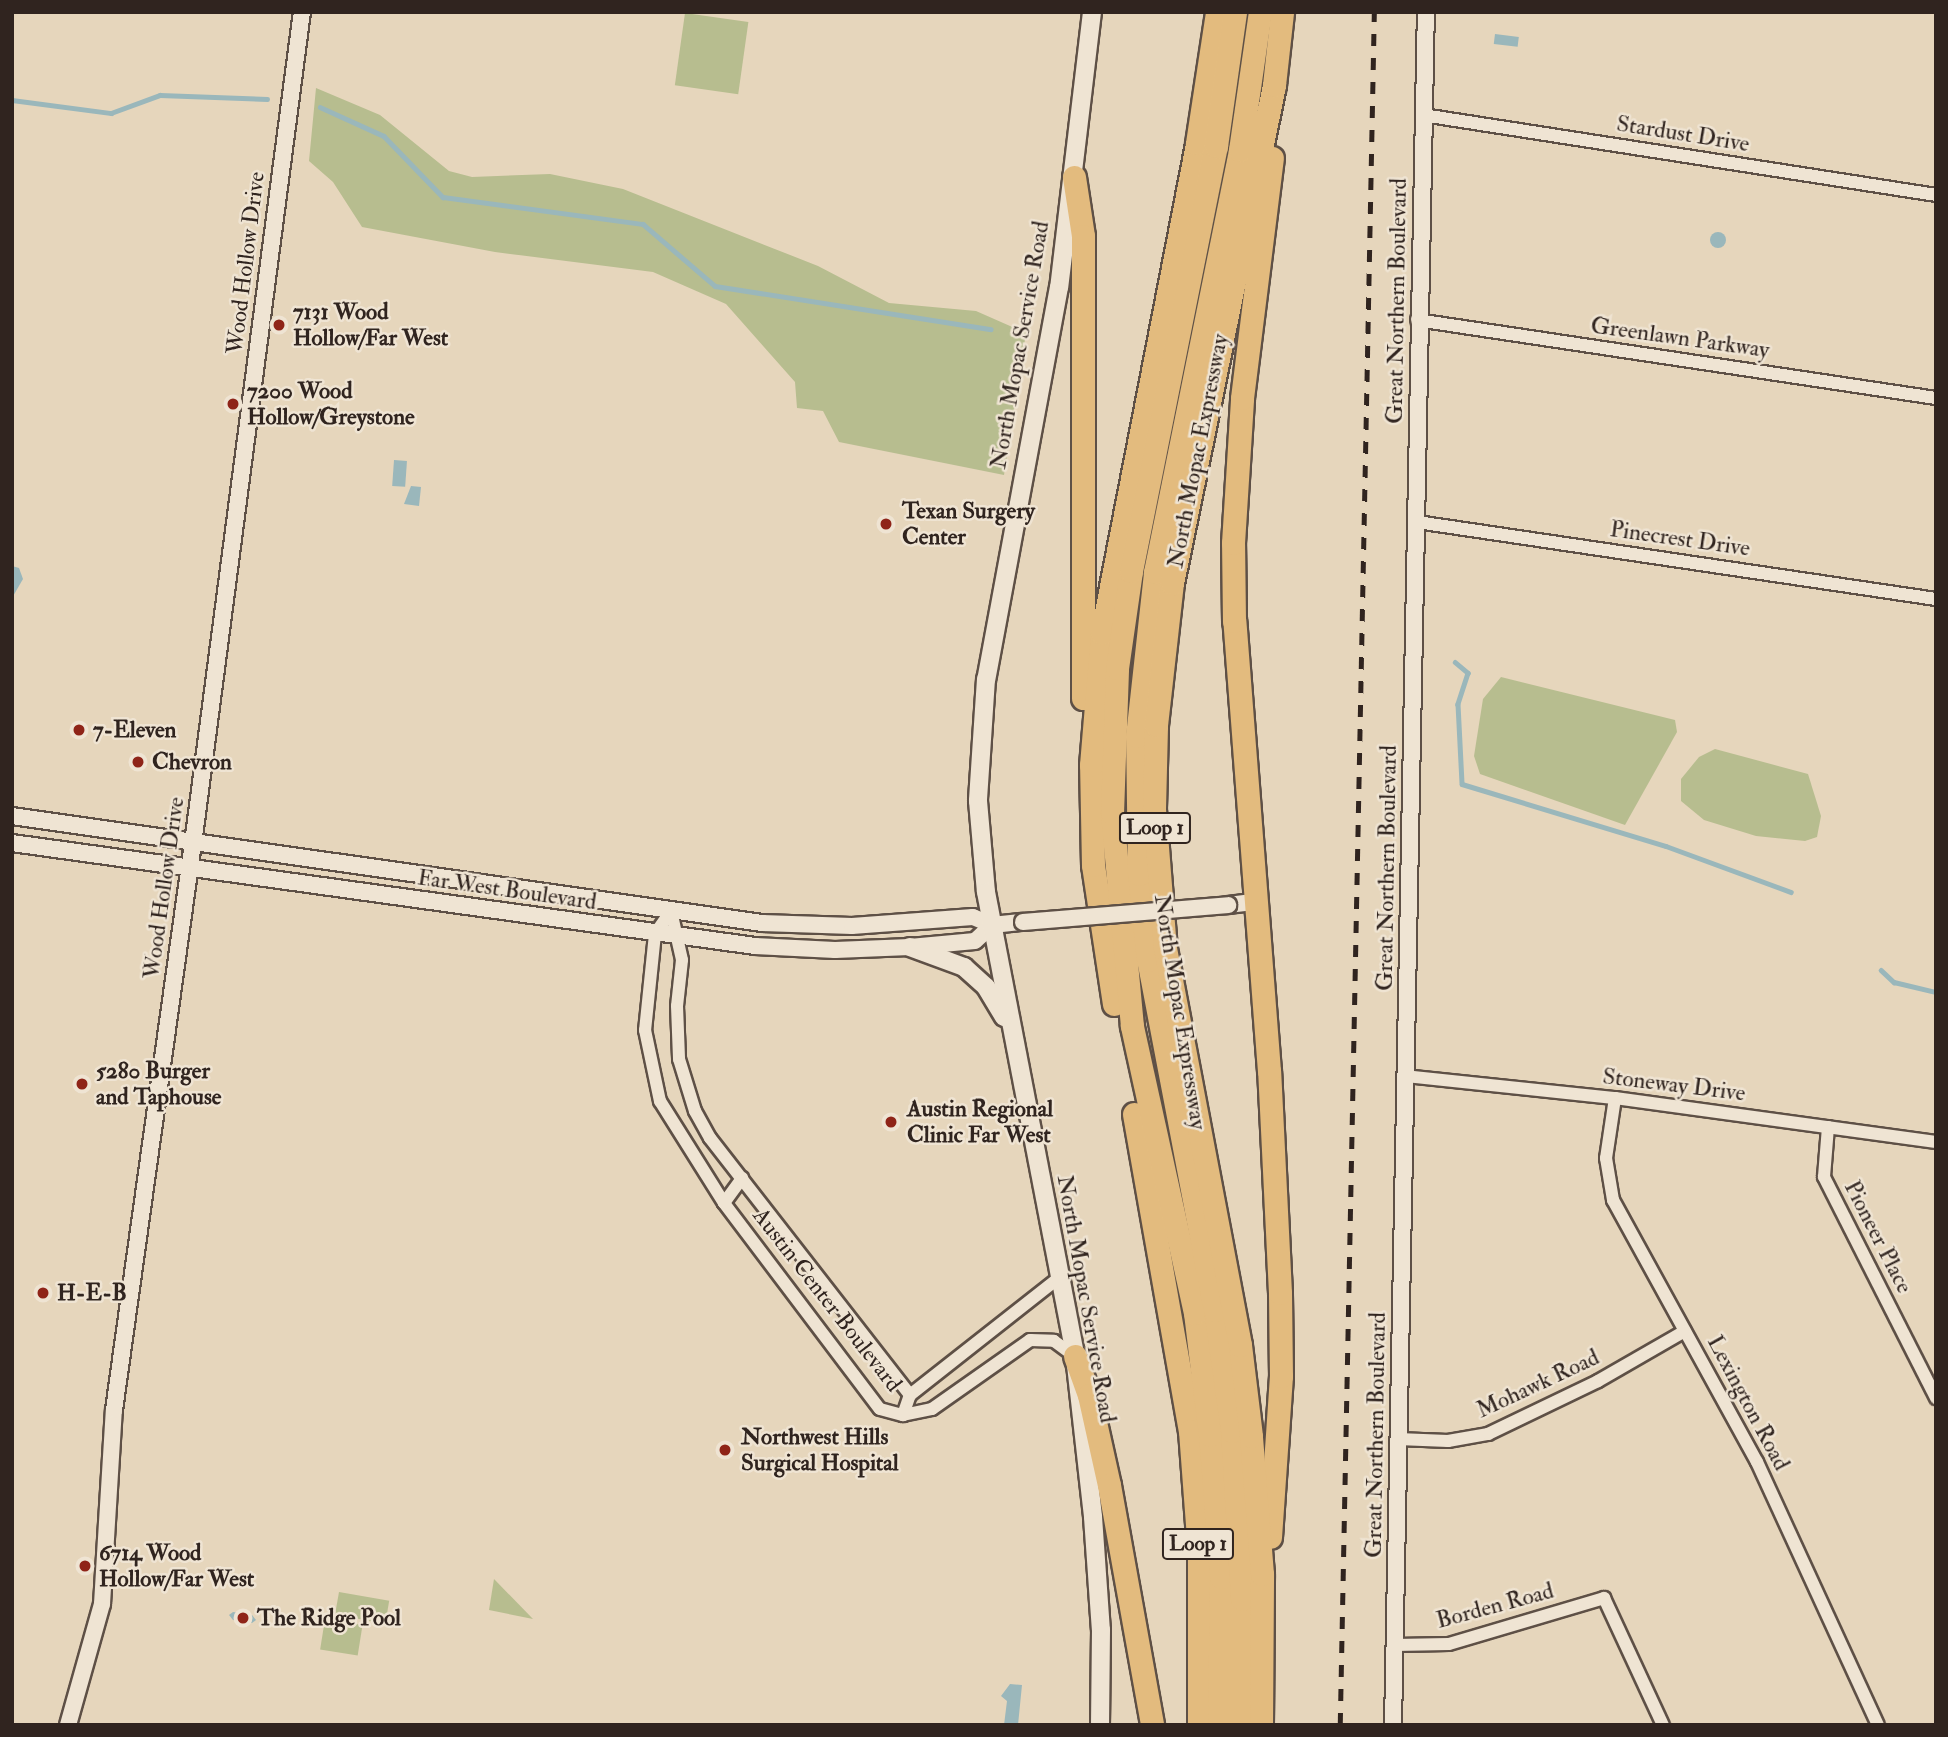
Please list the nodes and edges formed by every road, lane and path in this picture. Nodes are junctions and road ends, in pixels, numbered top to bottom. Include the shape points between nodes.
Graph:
1 (302, 12) edge
2 (1092, 12) edge
3 (1217, 12) edge
4 (1235, 12) edge
5 (1260, 12) edge
6 (1282, 12) edge
7 (1426, 12) edge
8 (1274, 85) junction
9 (1423, 115) junction
10 (1074, 177) junction
11 (1936, 195) edge
12 (1417, 320) junction
13 (1936, 398) edge
14 (1417, 522) junction
15 (1936, 599) edge
16 (1091, 765) junction
17 (12, 816) edge
18 (12, 843) edge
19 (193, 843) junction
20 (189, 869) junction
21 (1253, 902) junction
22 (671, 911) junction
23 (992, 925) junction
24 (655, 934) junction
25 (681, 937) junction
26 (910, 947) junction
27 (1014, 1040) junction
28 (1405, 1076) junction
29 (1615, 1098) junction
30 (1828, 1127) junction
31 (1936, 1142) edge
32 (742, 1178) junction
33 (724, 1203) junction
34 (1181, 1258) junction
35 (1060, 1277) junction
36 (1685, 1331) junction
37 (1075, 1356) junction
38 (1185, 1394) junction
39 (910, 1395) junction
40 (1936, 1398) edge
41 (903, 1415) junction
42 (1398, 1440) junction
43 (1262, 1574) junction
44 (1395, 1645) junction
45 (68, 1725) edge
46 (1100, 1725) edge
47 (1152, 1725) edge
48 (1199, 1725) edge
49 (1219, 1725) edge
50 (1242, 1725) edge
51 (1261, 1725) edge
52 (1393, 1725) edge
53 (1663, 1725) edge
54 (1878, 1725) edge

1 - 19 street, Wood Hollow Drive
2 - 10 main road, North Mopac Service Road
3 - 16 highway, Loop 1 via 1197,143 1112,566
4 - 34 highway via 1216,146 1130,571 1112,737 1114,865 1124,974
5 - 50 highway via 1240,150 1155,572 1137,736 1139,862 1148,960 1215,1310 1232,1431 1242,1600
6 - 8 highway, North Mopac Expressway / Loop 1
7 - 9 street, Great Northern Boulevard
8 - 21 highway via 1272,158 1242,398 1233,543
8 - 43 highway, North Mopac Expressway / Loop 1 via 1172,583 1156,725 1154,808 1168,963 1240,1345
9 - 11 street, Stardust Drive
9 - 12 street, Great Northern Boulevard
10 - 16 highway via 1083,236 1083,704
10 - 23 main road, North Mopac Service Road via 1059,287 986,679 978,801
12 - 13 street, Greenlawn Parkway
12 - 14 street, Great Northern Boulevard
14 - 15 street, Pinecrest Drive
14 - 28 street, Great Northern Boulevard
16 - 38 highway, Loop 1 via 1093,865 1106,961
17 - 19 street, Far West Boulevard
18 - 20 street, Far West Boulevard
19 - 20 street, Wood Hollow Drive
19 - 22 street, Far West Boulevard
20 - 24 street, Far West Boulevard
20 - 45 street, Wood Hollow Drive via 114,1410 102,1604
21 - 23 street, Far West Boulevard, bridge
21 - 43 highway via 1269,1071 1280,1293 1272,1529
22 - 23 street, Far West Boulevard via 762,923 852,926 973,917
22 - 24 street, Austin Center Boulevard
22 - 25 street, Austin Center Boulevard
23 - 26 street, Far West Boulevard via 975,941
23 - 27 main road, North Mopac Service Road
24 - 25 street, Far West Boulevard
24 - 33 street, Austin Center Boulevard via 645,1030 650,1063 660,1101 677,1134
25 - 26 street, Far West Boulevard via 835,950
25 - 32 street, Austin Center Boulevard via 677,1032 684,1085 710,1138
26 - 27 main road via 952,960 976,976 996,1001
27 - 35 main road, North Mopac Service Road
28 - 29 street, Stoneway Drive
28 - 42 street, Great Northern Boulevard
29 - 30 street, Stoneway Drive
29 - 36 street, Lexington Road via 1606,1158 1613,1200
30 - 31 street, Stoneway Drive
30 - 40 street, Pioneer Place via 1824,1177
32 - 33 street, Austin Center Boulevard
32 - 39 street, Austin Center Boulevard
33 - 41 street, Austin Center Boulevard via 880,1409
34 - 38 highway via 1190,1347
34 - 49 highway via 1195,1313 1217,1504
35 - 37 main road, North Mopac Service Road
35 - 39 street
36 - 42 street, Mohawk Road via 1598,1381 1488,1434 1448,1441
36 - 54 street, Lexington Road via 1757,1462
37 - 41 street via 1054,1341 1030,1340 932,1409
37 - 46 main road, North Mopac Service Road via 1094,1529
37 - 47 highway via 1089,1395 1109,1485
38 - 48 highway, Loop 1 via 1196,1496
39 - 41 street
42 - 44 street, Great Northern Boulevard
43 - 51 highway, North Mopac Expressway / Loop 1
44 - 52 street, Great Northern Boulevard
44 - 53 street, Borden Road via 1449,1644 1604,1598

